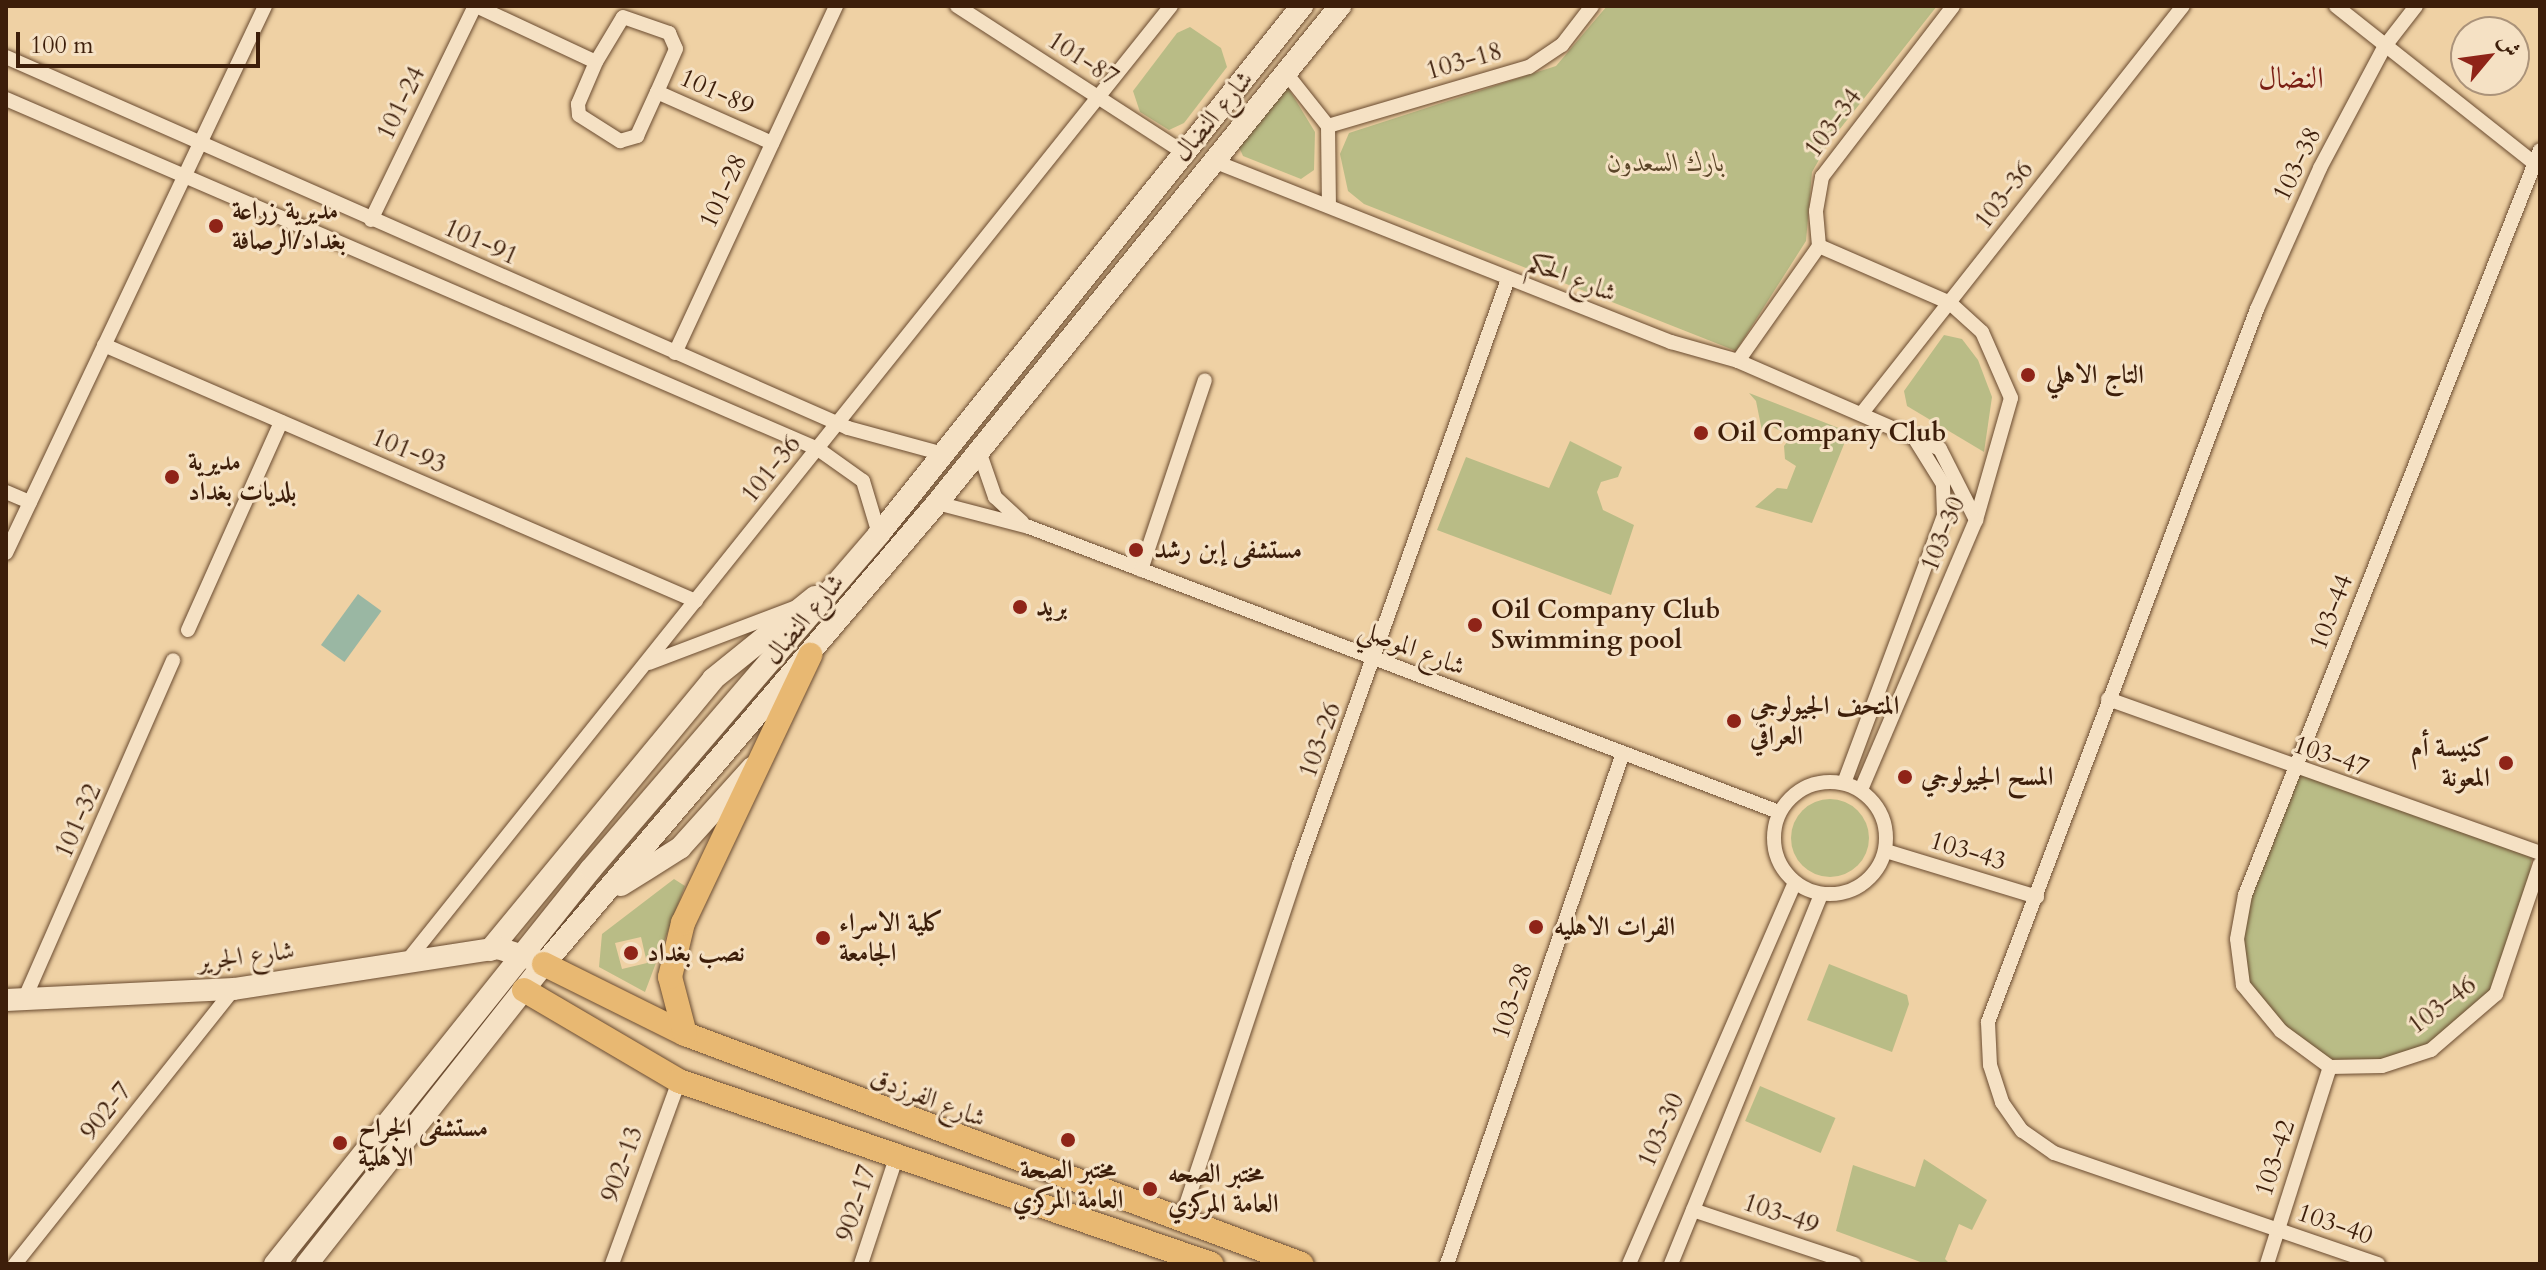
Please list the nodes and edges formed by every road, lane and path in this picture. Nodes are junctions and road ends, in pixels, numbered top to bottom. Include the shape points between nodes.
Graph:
1 (265, 6) edge
2 (476, 6) edge
3 (836, 6) edge
4 (957, 6) edge
5 (1171, 6) edge
6 (1302, 6) edge
7 (1340, 6) edge
8 (1592, 6) edge
9 (1953, 6) edge
10 (2183, 6) edge
11 (2336, 6) edge
12 (2416, 6) edge
13 (2385, 46) junction
14 (6, 57) edge
15 (596, 62) junction
16 (1286, 73) junction
17 (657, 92) junction
18 (1099, 98) junction
19 (6, 99) edge
20 (1328, 126) junction
21 (772, 143) junction
22 (198, 144) junction
23 (2540, 150) edge
24 (1184, 153) junction
25 (1211, 160) junction
26 (2536, 166) edge
27 (182, 178) junction
28 (1329, 205) junction
29 (371, 220) junction
30 (1819, 246) junction
31 (1508, 279) junction
32 (1950, 303) junction
33 (104, 345) junction
34 (675, 353) junction
35 (1738, 361) junction
36 (1205, 380) dead end
37 (1862, 413) junction
38 (281, 422) junction
39 (838, 424) junction
40 (1915, 439) junction
41 (978, 448) junction
42 (818, 449) junction
43 (943, 454) junction
44 (6, 492) edge
45 (30, 502) junction
46 (937, 503) junction
47 (1976, 520) junction
48 (1029, 527) junction
49 (879, 534) junction
50 (6, 553) edge
51 (1141, 570) junction
52 (831, 589) junction
53 (696, 601) junction
54 (798, 606) junction
55 (188, 630) dead end
56 (810, 655) junction
57 (1376, 659) junction
58 (173, 660) dead end
59 (643, 666) junction
60 (2108, 699) junction
61 (1623, 753) junction
62 (760, 759) junction
63 (2295, 770) junction
64 (1844, 783) junction
65 (1861, 790) junction
66 (621, 791) junction
67 (643, 810) junction
68 (1779, 812) junction
69 (1886, 851) junction
70 (2540, 853) edge
71 (2540, 864) edge
72 (1795, 883) junction
73 (609, 891) junction
74 (1821, 894) junction
75 (2037, 897) junction
76 (490, 950) junction
77 (533, 959) junction
78 (407, 961) junction
79 (516, 982) junction
80 (234, 989) junction
81 (12, 1002) edge
82 (685, 1034) junction
83 (2330, 1067) junction
84 (679, 1081) junction
85 (896, 1158) junction
86 (1693, 1210) junction
87 (1181, 1220) junction
88 (2277, 1230) junction
89 (15, 1264) edge
90 (275, 1264) edge
91 (307, 1264) edge
92 (612, 1264) edge
93 (861, 1264) edge
94 (1211, 1264) edge
95 (1301, 1264) edge
96 (1447, 1264) edge
97 (1629, 1264) edge
98 (1671, 1264) edge
99 (1854, 1264) edge
100 (2267, 1264) edge
101 (2378, 1264) edge

1 - 22 street
2 - 15 street
2 - 29 street, 101-24
3 - 21 street, 101-28
4 - 18 street, 101-87
5 - 18 street, 101-36
6 - 24 main road, شارع النضال
7 - 16 main road, شارع النضال
8 - 20 street, 103-18 via 1562,45 1529,67
9 - 30 street, 103-34 via 1822,177 1816,211
10 - 32 street, 103-36
11 - 13 street
12 - 13 street, 103-38
13 - 26 street
13 - 60 street, 103-38 via 2320,168 2257,309
14 - 22 street, 101-91
15 - 17 street via 623,17 669,33 676,49
15 - 17 street, 101-89 via 578,104 579,115 620,141 637,136
16 - 20 street
16 - 25 main road, شارع النضال
17 - 21 street, 101-89
18 - 24 street, 101-87
18 - 39 street, 101-36
19 - 27 street
20 - 28 street
21 - 34 street, 101-28
22 - 27 street
22 - 29 street, 101-91
23 - 26 street, 103-44
24 - 43 main road, شارع النضال
25 - 28 street, شارع الحكم
25 - 41 main road, شارع النضال
26 - 63 street, 103-44
27 - 33 street
27 - 42 street
28 - 31 street, شارع الحكم
29 - 34 street, 101-91
30 - 32 street, 103-30
30 - 35 street
31 - 35 street, شارع الحكم via 1671,342
31 - 57 street, 103-26
32 - 37 street, 103-36
32 - 47 street, 103-30 via 1982,332 2011,398
33 - 38 street, 101-93
33 - 45 street
34 - 39 street, 101-91
35 - 37 street, شارع الحكم
36 - 51 street
37 - 40 street, شارع الحكم
38 - 53 street, 101-93
38 - 55 street
39 - 42 street, 101-36
39 - 43 street, 101-91
40 - 47 street, شارع الحكم via 1940,449
40 - 64 street, 103-30 via 1943,484 1944,516
41 - 46 main road, شارع النضال
41 - 48 street, شارع الموصلي via 995,497
42 - 49 street via 863,481
42 - 53 street, 101-36
43 - 49 main road, شارع النضال
44 - 45 street
45 - 50 street
46 - 48 street, شارع الموصلي
46 - 56 main road, شارع النضال
47 - 65 street, 103-30
48 - 51 street, شارع الموصلي
49 - 52 main road, شارع النضال
51 - 57 street, شارع الموصلي
52 - 54 main road
52 - 67 main road, شارع النضال
53 - 59 street, 101-36
54 - 59 street
54 - 66 main road via 713,679
56 - 62 main road
56 - 73 main road, شارع النضال
57 - 61 street, شارع الموصلي
57 - 87 street, 103-26 via 1299,865
58 - 81 street, 101-32
59 - 78 street, 101-36
60 - 63 street, 103-47
60 - 75 street, 103-38
61 - 68 street, شارع الموصلي
61 - 96 street, 103-28
62 - 73 main road via 680,848
62 - 82 main road via 683,923 670,977
63 - 70 street, 103-47
63 - 83 street, 103-44 via 2245,895 2237,939 2243,985 2281,1031
64 - 65 street
64 - 68 street via 1807,786
65 - 69 street via 1883,816
66 - 67 main road
66 - 76 main road
67 - 77 main road, شارع النضال
68 - 72 street via 1773,837 1779,862
69 - 74 street via 1869,880 1838,895
69 - 75 street, 103-43
71 - 83 street, 103-46 via 2496,994 2431,1050 2382,1066
72 - 74 street
72 - 97 street, 103-30
73 - 77 main road, شارع النضال
74 - 86 street
75 - 88 street, 103-40 via 1988,1022 1990,1065 2002,1102 2022,1131 2054,1153
76 - 77 main road, شارع الجرير
76 - 78 main road, شارع الجرير
76 - 79 main road
77 - 79 main road, شارع النضال
77 - 82 main road, شارع الفرزدق
78 - 80 main road, شارع الجرير
79 - 84 main road
79 - 90 main road, شارع النضال
79 - 91 main road, شارع النضال
80 - 81 main road, شارع الجرير
80 - 89 street, 902-7
82 - 87 main road, شارع الفرزدق
83 - 88 street, 103-42
84 - 85 main road
84 - 92 street, 902-13
85 - 93 street, 902-17
85 - 94 main road
86 - 98 street
86 - 99 street, 103-49
87 - 95 main road, شارع الفرزدق
88 - 100 street, 103-42
88 - 101 street, 103-40

